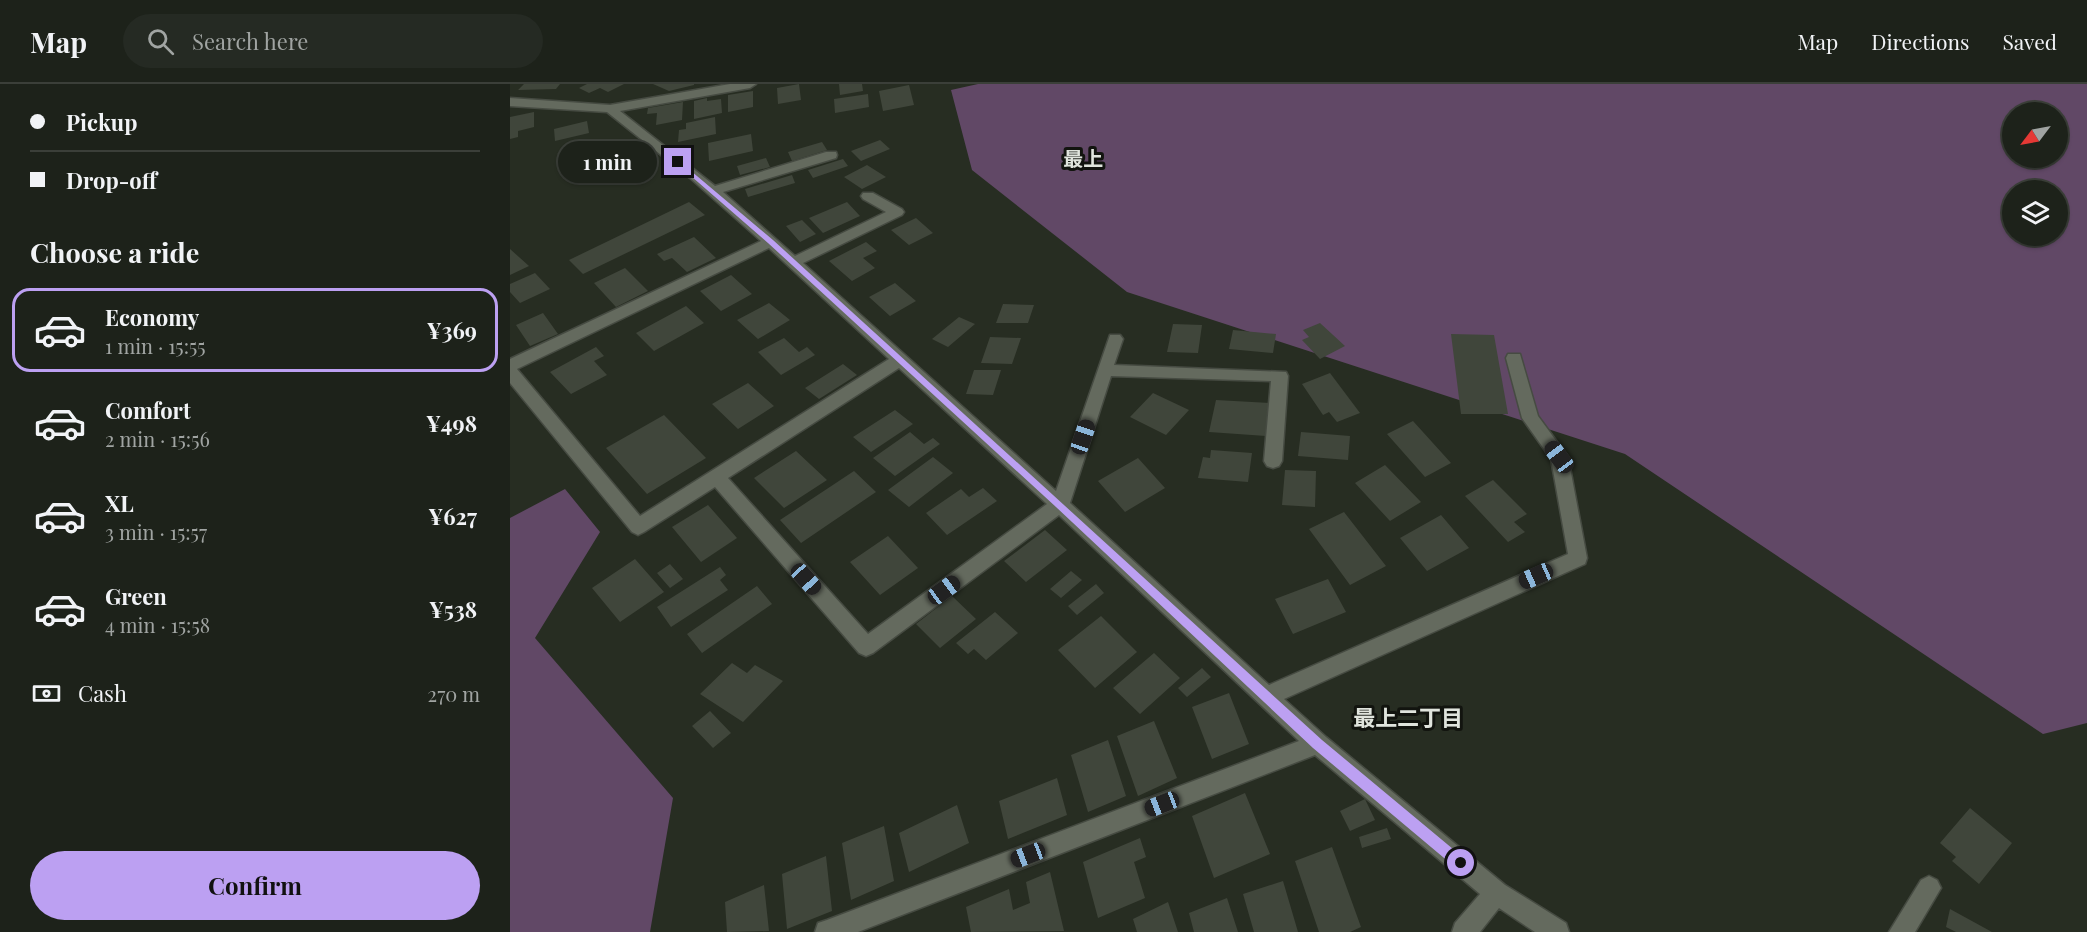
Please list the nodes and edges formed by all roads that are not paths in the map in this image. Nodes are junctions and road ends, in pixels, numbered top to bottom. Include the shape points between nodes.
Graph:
1 (750, 84) edge
2 (510, 102) edge
3 (610, 110) junction
4 (831, 155) dead end
5 (713, 191) junction
6 (868, 196) dead end
7 (771, 242) junction
8 (793, 262) junction
9 (1115, 339) dead end
10 (1514, 358) dead end
11 (899, 360) junction
12 (510, 366) edge
13 (1106, 370) junction
14 (510, 372) edge
15 (1273, 461) dead end
16 (716, 476) junction
17 (1060, 505) junction
18 (1266, 696) junction
19 (1318, 744) junction
20 (1929, 888) dead end
21 (1497, 893) junction
22 (827, 932) edge
23 (1464, 932) edge
24 (1557, 932) edge
25 (1901, 932) edge

1 - 3 street
2 - 3 street
3 - 5 street
4 - 5 street
5 - 7 street
6 - 8 street via 897,212
7 - 8 street
7 - 12 street
8 - 11 street
9 - 13 street
10 - 18 street via 1530,418 1559,457 1578,558
11 - 16 street
11 - 17 street
13 - 15 street via 1281,376
13 - 17 street
14 - 16 street via 638,527
16 - 17 street via 866,646
17 - 18 street
18 - 19 street
19 - 21 street
19 - 22 street
20 - 25 street
21 - 23 street
21 - 24 street

